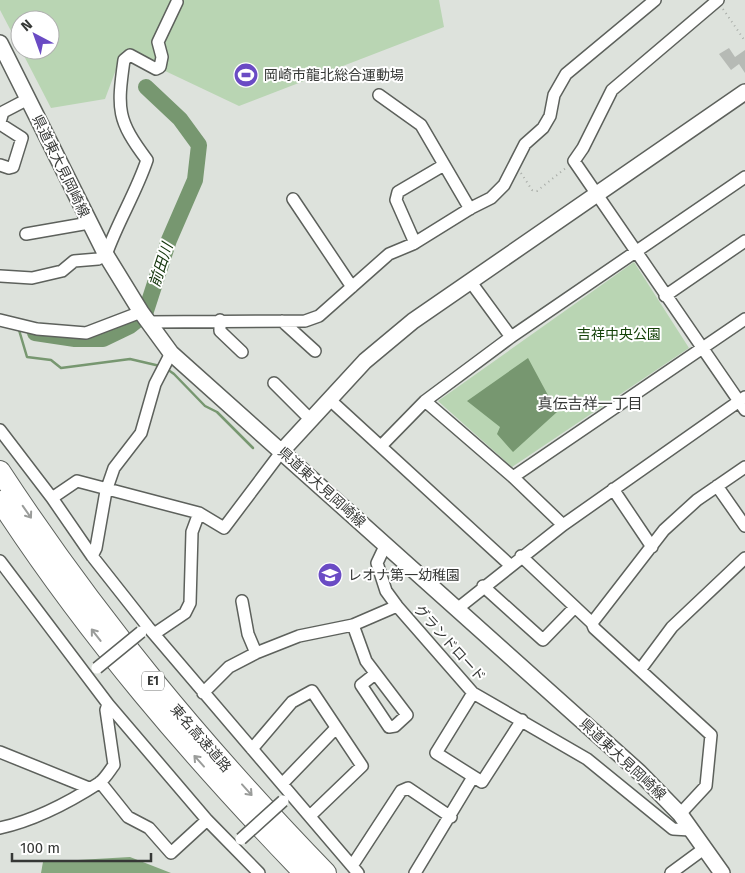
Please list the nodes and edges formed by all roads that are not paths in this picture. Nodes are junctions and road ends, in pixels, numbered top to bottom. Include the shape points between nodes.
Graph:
1 (656, 0) edge
2 (177, 2) dead end
3 (720, 4) edge
4 (0, 43) edge
5 (745, 92) edge
6 (379, 94) dead end
7 (28, 99) junction
8 (0, 123) edge
9 (0, 165) edge
10 (444, 165) junction
11 (745, 177) edge
12 (596, 194) junction
13 (293, 199) dead end
14 (470, 208) junction
15 (89, 223) junction
16 (26, 234) dead end
17 (745, 241) edge
18 (415, 243) junction
19 (635, 251) junction
20 (106, 256) junction
21 (0, 276) edge
22 (470, 281) junction
23 (352, 287) junction
24 (665, 296) junction
25 (144, 317) junction
26 (745, 319) edge
27 (0, 320) edge
28 (220, 320) junction
29 (282, 321) junction
30 (511, 337) junction
31 (703, 348) junction
32 (316, 351) dead end
33 (242, 352) dead end
34 (171, 353) junction
35 (274, 383) dead end
36 (329, 399) junction
37 (424, 401) junction
38 (743, 403) edge
39 (311, 420) junction
40 (0, 430) edge
41 (381, 446) junction
42 (282, 451) junction
43 (745, 467) edge
44 (0, 471) edge
45 (513, 477) junction
46 (718, 486) junction
47 (613, 489) junction
48 (106, 491) junction
49 (52, 498) junction
50 (0, 501) edge
51 (199, 513) junction
52 (563, 524) junction
53 (745, 526) edge
54 (386, 544) junction
55 (652, 547) junction
56 (92, 556) junction
57 (521, 556) junction
58 (745, 558) edge
59 (0, 561) edge
60 (510, 565) junction
61 (483, 586) junction
62 (242, 601) dead end
63 (397, 606) junction
64 (575, 607) junction
65 (457, 609) junction
66 (592, 623) junction
67 (353, 625) junction
68 (148, 631) junction
69 (256, 653) junction
70 (640, 670) junction
71 (375, 674) junction
72 (87, 678) junction
73 (203, 693) junction
74 (473, 693) junction
75 (108, 704) junction
76 (522, 720) junction
77 (336, 728) junction
78 (252, 749) junction
79 (0, 752) edge
80 (639, 772) junction
81 (473, 777) junction
82 (100, 782) junction
83 (283, 783) junction
84 (89, 788) junction
85 (624, 788) junction
86 (287, 797) junction
87 (680, 814) junction
88 (311, 815) junction
89 (450, 817) junction
90 (207, 820) junction
91 (0, 828) edge
92 (690, 830) junction
93 (232, 847) junction
94 (705, 848) junction
95 (248, 864) junction
96 (355, 870) edge
97 (240, 873) edge
98 (258, 873) edge
99 (304, 873) edge
100 (326, 873) edge
101 (415, 873) edge
102 (671, 873) edge
103 (722, 873) edge

1 - 14 street via 566,74 554,95 546,122 525,144 504,185 491,198
2 - 20 street via 158,42 162,57 160,67 156,69 130,55 124,60 120,113 127,133 148,160
3 - 12 street via 612,90 574,161
4 - 7 main road, 県道東大見岡崎線
5 - 12 main road
6 - 10 street via 421,125
7 - 8 street via 3,112
7 - 15 main road, 県道東大見岡崎線
8 - 9 street via 22,138 13,167
10 - 14 street
10 - 18 street via 398,192 396,200
11 - 19 street
12 - 19 street
12 - 22 main road
13 - 23 street
14 - 18 street
15 - 16 street
15 - 20 main road, 県道東大見岡崎線
17 - 24 street
18 - 23 street via 389,254
19 - 24 street
19 - 30 street
20 - 21 street via 74,261 62,271 32,278
20 - 25 main road, 県道東大見岡崎線
22 - 30 street
22 - 36 main road via 365,361
23 - 29 street via 319,316 305,321
24 - 31 street
25 - 27 street via 86,332 37,329
25 - 28 street
25 - 34 main road, 県道東大見岡崎線
26 - 31 street
28 - 29 street
28 - 33 street via 220,331
29 - 32 street
30 - 37 street
31 - 38 street
31 - 45 street
34 - 42 main road, 県道東大見岡崎線
34 - 48 street via 155,384 141,433 114,468
35 - 39 street
36 - 39 main road
36 - 41 street
37 - 41 street
37 - 45 street
38 - 47 street
39 - 42 main road
40 - 49 street
41 - 60 street
42 - 51 street via 224,528
42 - 54 main road, 県道東大見岡崎線
43 - 46 street
44 -> 100 highway, 東名高速道路 / E1 via 89,599 140,665 250,794
45 - 52 street
46 - 53 street
46 - 55 street via 664,530
47 - 52 street
47 - 55 street
48 - 49 street via 76,481
48 - 51 street
48 - 56 street
49 - 56 street
99 -> 50 highway, 東名高速道路 / E1 via 238,804 127,675 76,610
51 - 68 street via 192,532 190,603 185,613
52 - 57 street
54 - 63 street, グランドロード via 377,563 386,591
54 - 65 main road, 県道東大見岡崎線
55 - 66 street
56 - 68 street
57 - 60 street
57 - 64 street
58 - 70 street via 672,627
59 - 72 street
60 - 61 street
61 - 64 street via 543,640
61 - 65 street
62 - 69 street via 248,634
63 - 67 street
63 - 74 street, グランドロード
64 - 66 street
65 - 80 main road, 県道東大見岡崎線
66 - 70 street
67 - 69 street via 299,636
67 - 71 street via 366,661
68 - 72 street, bridge
68 - 73 street
69 - 73 street via 228,668
70 - 87 street via 711,734 706,786
71 - 71 street via 407,715 395,726 389,727 361,685
72 - 75 street
73 - 78 street
74 - 76 street, グランドロード
74 - 81 street via 436,753
75 - 82 street via 106,710 114,765
75 - 90 street
76 - 81 street via 482,782
76 - 85 street, グランドロード via 586,759
77 - 78 street via 312,691 292,702
77 - 83 street
77 - 88 street via 362,766
78 - 83 street
79 - 84 street
80 - 85 street
80 - 87 main road, 県道東大見岡崎線
81 - 89 street
82 - 84 street
82 - 90 street via 128,817 149,828 171,853
83 - 86 street
84 - 91 street via 29,821
85 - 92 street, グランドロード via 673,829
86 - 88 street
86 - 93 street, bridge
87 - 92 main road, 県道東大見岡崎線
88 - 96 street
89 - 96 street via 408,788 401,791
89 - 101 street
90 - 93 street
92 - 94 main road, 県道東大見岡崎線
93 - 95 street
94 - 102 street
94 - 103 main road, 県道東大見岡崎線
95 - 97 street
95 - 98 street

